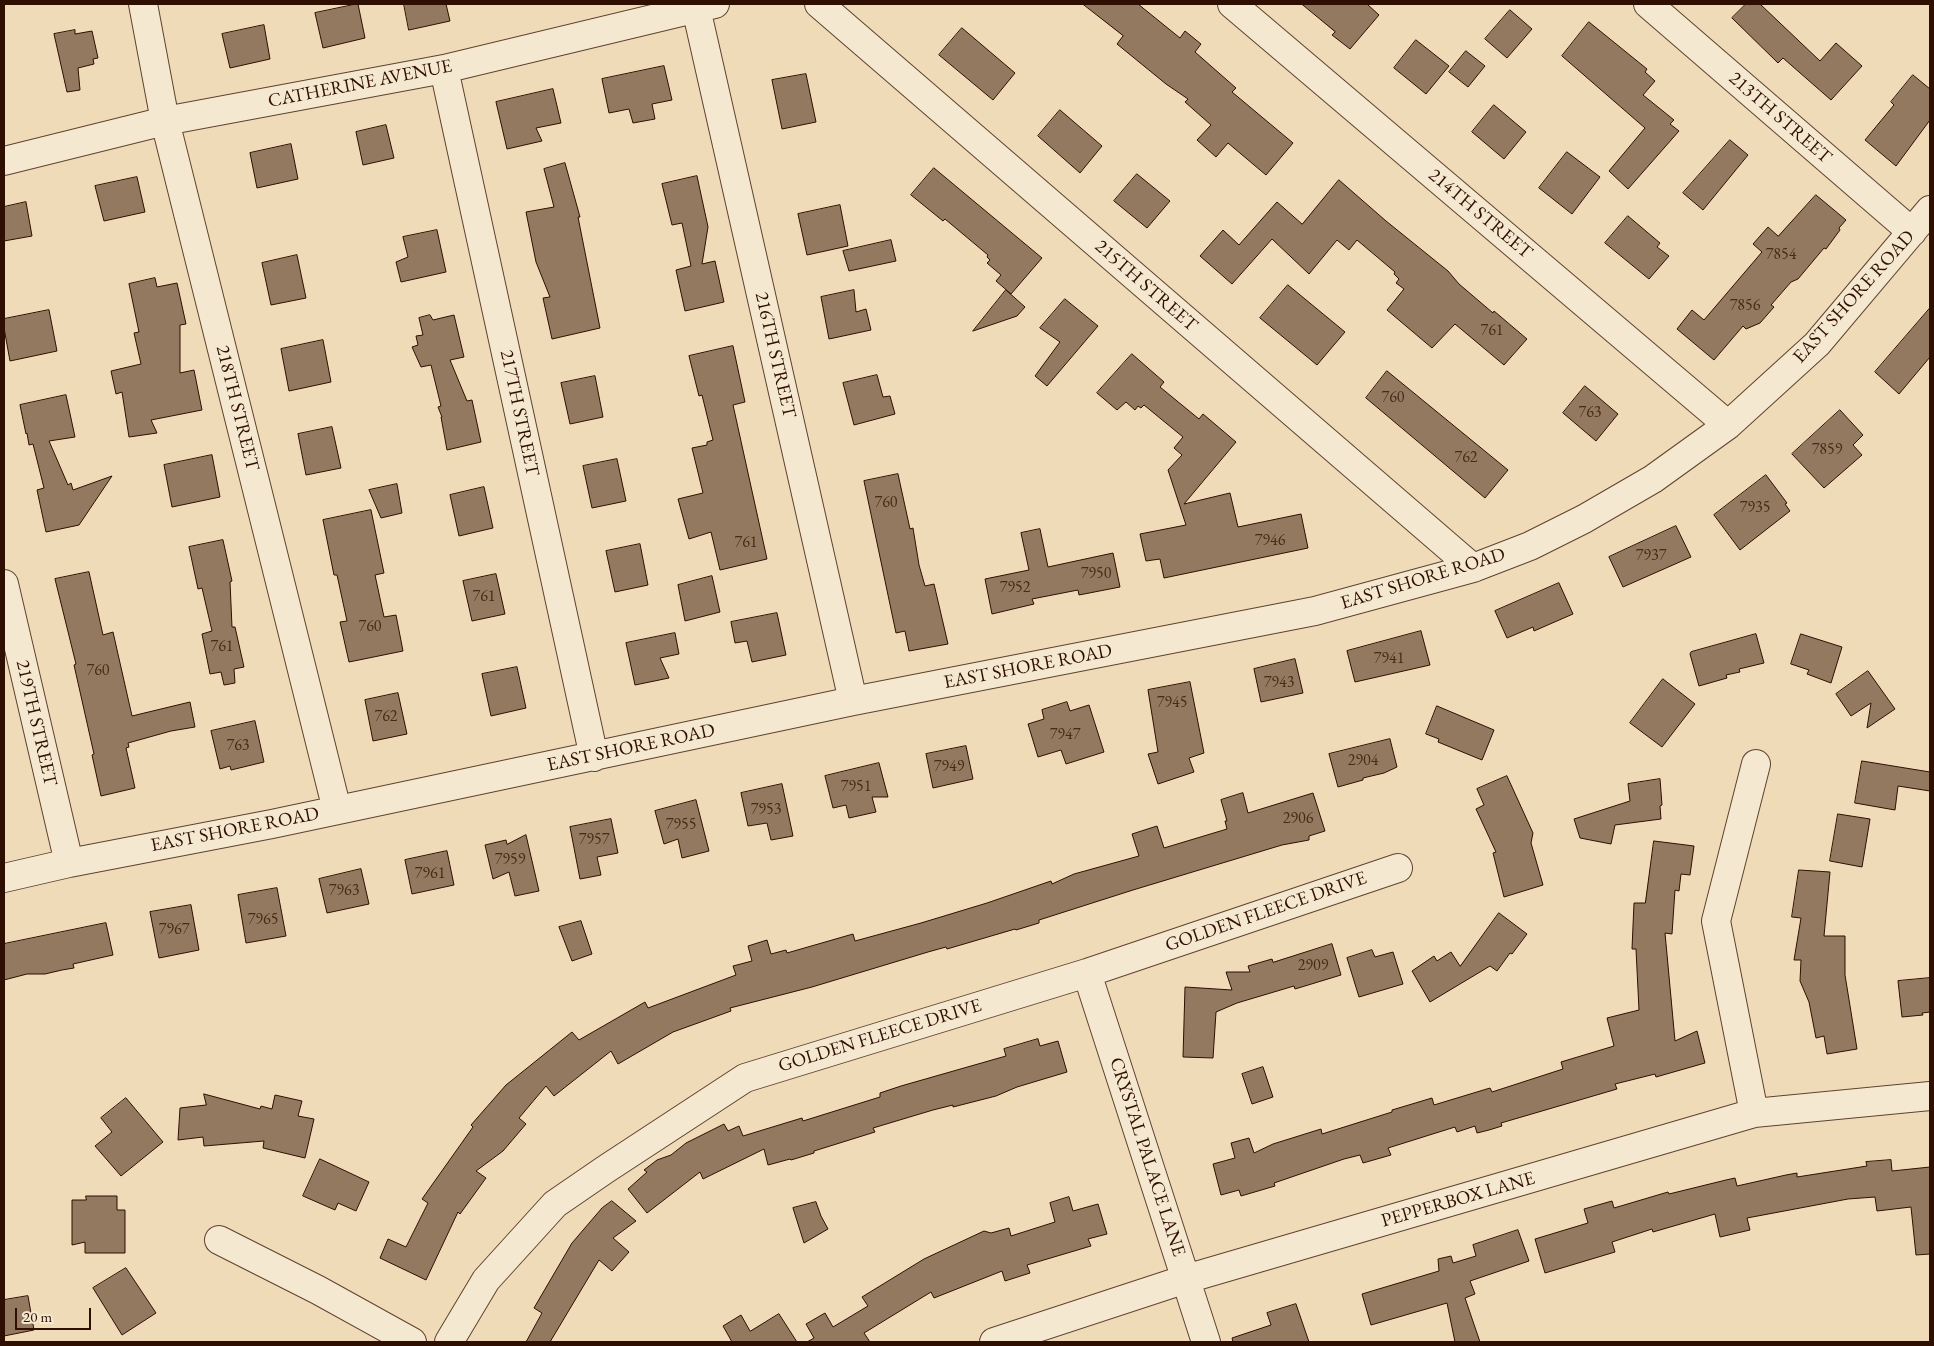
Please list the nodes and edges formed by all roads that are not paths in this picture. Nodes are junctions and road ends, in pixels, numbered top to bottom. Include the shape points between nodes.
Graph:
1 (143, 4) edge
2 (819, 4) edge
3 (1232, 4) edge
4 (1648, 4) edge
5 (706, 6) edge
6 (444, 69) junction
7 (166, 121) junction
8 (4, 161) edge
9 (1930, 210) edge
10 (1912, 232) junction
11 (1728, 425) junction
12 (1473, 568) junction
13 (4, 584) edge
14 (853, 701) junction
15 (594, 756) junction
16 (1756, 764) dead end
17 (337, 810) junction
18 (69, 863) junction
19 (1398, 868) dead end
20 (4, 878) edge
21 (1087, 973) junction
22 (1930, 1096) edge
23 (1754, 1113) junction
24 (219, 1240) dead end
25 (1186, 1279) junction
26 (412, 1342) edge
27 (449, 1342) edge
28 (994, 1342) edge
29 (1206, 1342) edge

1 - 7 street, 218TH STREET
2 - 12 street, 215TH STREET
3 - 11 street, 214TH STREET
4 - 10 street, 213TH STREET
5 - 6 street, CATHERINE AVENUE
5 - 14 street, 216TH STREET
6 - 7 street, CATHERINE AVENUE
6 - 15 street, 217TH STREET
7 - 8 street, CATHERINE AVENUE
7 - 17 street, 218TH STREET
9 - 10 street, EAST SHORE ROAD
10 - 11 street, EAST SHORE ROAD via 1817,344
11 - 12 street, EAST SHORE ROAD via 1652,479 1584,519 1530,546
12 - 14 street, EAST SHORE ROAD via 1315,611
13 - 18 street, 219TH STREET
14 - 15 street, EAST SHORE ROAD
15 - 17 street, EAST SHORE ROAD
16 - 23 street via 1716,921
17 - 18 street, EAST SHORE ROAD
18 - 20 street, EAST SHORE ROAD
19 - 21 street, GOLDEN FLEECE DRIVE
21 - 25 street, CRYSTAL PALACE LANE
21 - 27 street, GOLDEN FLEECE DRIVE via 744,1078 555,1204 486,1280
22 - 23 street, PEPPERBOX LANE
23 - 25 street, PEPPERBOX LANE
24 - 26 street
25 - 28 street, PEPPERBOX LANE
25 - 29 street, CRYSTAL PALACE LANE

